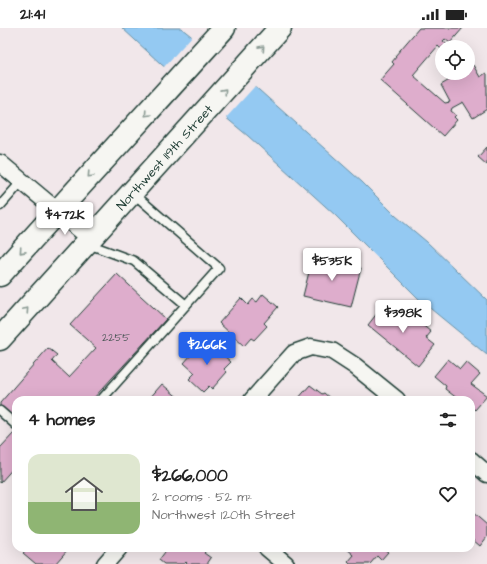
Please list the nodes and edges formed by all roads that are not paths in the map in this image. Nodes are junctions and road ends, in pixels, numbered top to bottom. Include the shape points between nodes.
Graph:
1 (280, 28) edge
2 (218, 34) edge
3 (0, 163) edge
4 (22, 181) junction
5 (132, 192) junction
6 (0, 206) edge
7 (57, 211) junction
8 (88, 241) junction
9 (0, 276) edge
10 (186, 305) junction
11 (0, 339) edge
12 (105, 396) edge
13 (256, 396) edge
14 (392, 396) edge
15 (0, 411) edge
16 (12, 422) edge
17 (475, 464) edge
18 (487, 474) edge
19 (116, 552) edge
20 (271, 552) edge
21 (105, 564) edge
22 (286, 564) edge

5 -> 1 highway, Northwest 119th Street
2 -> 7 highway
3 - 4 street
4 - 6 lane
4 - 7 street
5 - 8 highway, Northwest 119th Street
5 - 10 lane via 219,268
7 - 8 street
7 -> 9 highway
8 - 10 lane via 134,261
11 -> 8 highway, Northwest 119th Street
10 - 12 lane
13 - 14 street via 294,353 311,347 332,351
15 - 16 lane
17 - 18 street
19 - 21 street
20 - 22 street

